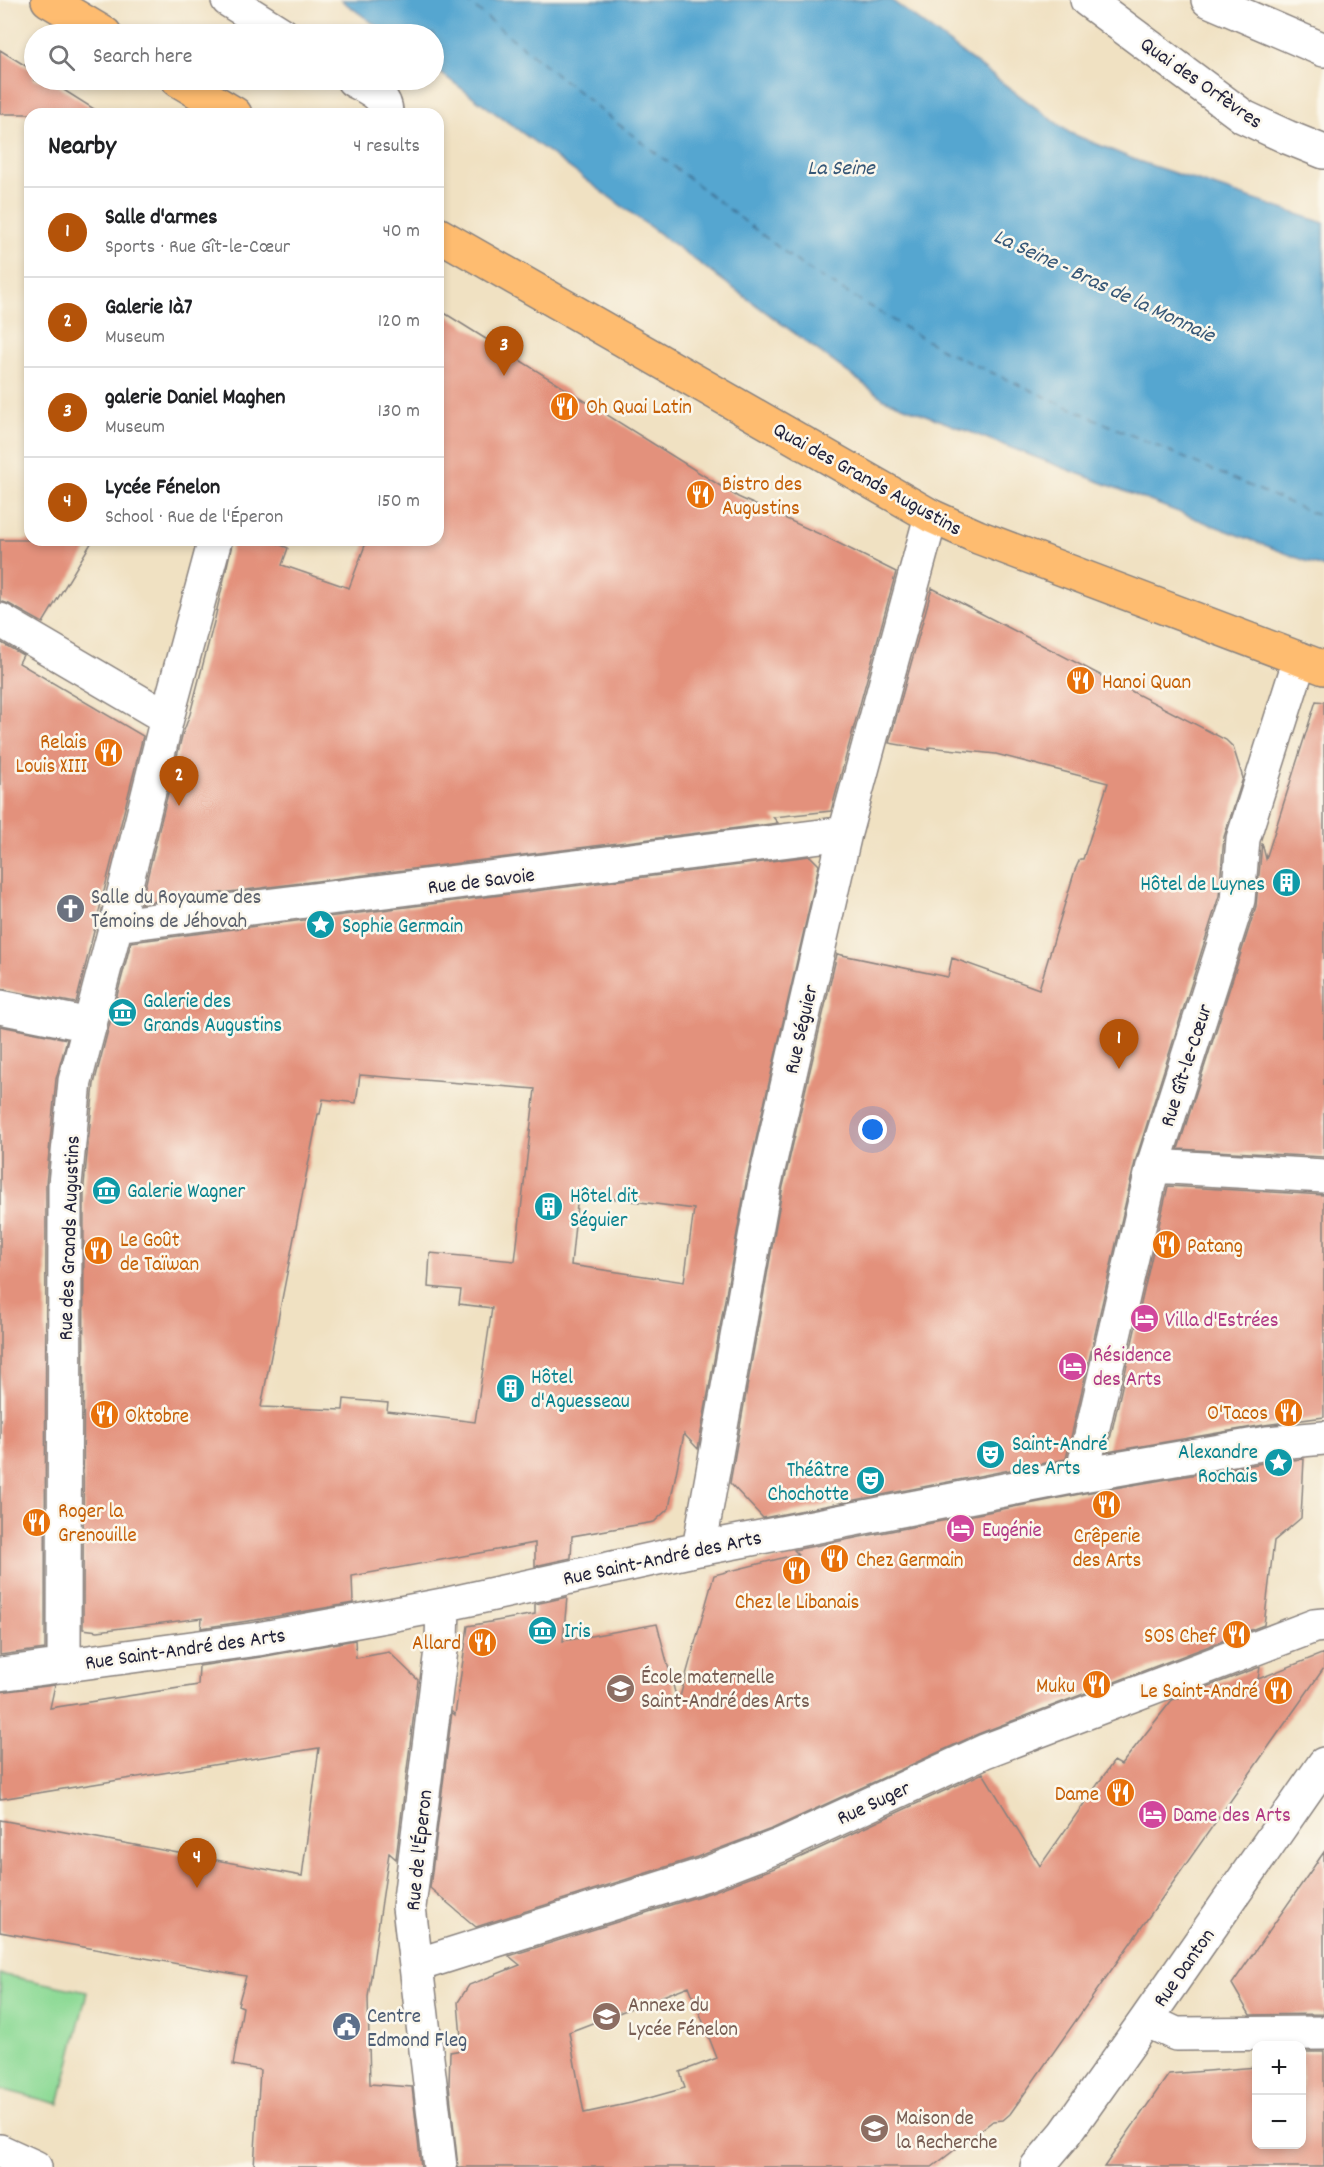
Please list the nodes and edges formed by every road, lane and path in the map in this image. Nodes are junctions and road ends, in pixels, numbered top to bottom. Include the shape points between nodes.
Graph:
1 (48, 0) edge
2 (228, 0) edge
3 (1087, 0) edge
4 (1208, 0) edge
5 (88, 24) edge
6 (266, 24) edge
7 (1324, 50) edge
8 (195, 90) edge
9 (369, 90) edge
10 (225, 108) edge
11 (387, 108) edge
12 (1324, 152) edge
13 (444, 237) edge
14 (932, 516) junction
15 (213, 546) edge
16 (0, 620) edge
17 (1312, 664) edge
18 (167, 718) junction
19 (845, 833) junction
20 (116, 925) junction
21 (0, 1007) edge
22 (90, 1025) junction
23 (1153, 1166) junction
24 (1324, 1176) edge
25 (1324, 1438) edge
26 (1082, 1475) junction
27 (699, 1549) junction
28 (443, 1605) junction
29 (1324, 1625) edge
30 (64, 1666) junction
31 (0, 1674) edge
32 (1324, 1764) edge
33 (417, 1965) junction
34 (1146, 2020) junction
35 (1324, 2033) edge
36 (0, 2151) edge
37 (35, 2167) edge
38 (440, 2167) edge
39 (1037, 2167) edge

1 - 5 main road
2 - 6 street
3 - 12 street, Quai des Orfèvres via 1244,117
4 - 7 street
8 - 10 main road
9 - 11 street via 382,98
13 - 14 main road, Quai des Grands Augustins
14 - 17 main road, Quai des Grands Augustins
14 - 19 street, Rue Séguier
15 - 18 street, Rue des Grands Augustins
16 - 18 street
17 - 23 street, Rue Gît-le-Cœur via 1243,839 1238,900
18 - 20 street, Rue des Grands Augustins
19 - 20 street, Rue de Savoie
19 - 27 street, Rue Séguier via 764,1187
20 - 22 street, Rue des Grands Augustins
21 - 22 street
22 - 30 street, Rue des Grands Augustins via 75,1081 65,1184
23 - 24 street
23 - 26 street, Rue Gît-le-Cœur
25 - 26 street, Rue Saint-André des Arts via 1266,1443
26 - 27 street, Rue Saint-André des Arts
27 - 28 street, Rue Saint-André des Arts
28 - 30 street, Rue Saint-André des Arts via 258,1639
28 - 33 street, Rue de l'Éperon via 442,1642 410,1907
29 - 33 street, Rue Suger via 985,1751 780,1845 703,1875
30 - 31 street, Rue Saint-André des Arts
32 - 34 street, Rue Danton
33 - 38 street, Rue de l'Éperon
34 - 35 street via 1176,2034
34 - 39 street, Rue Danton
36 - 37 street

